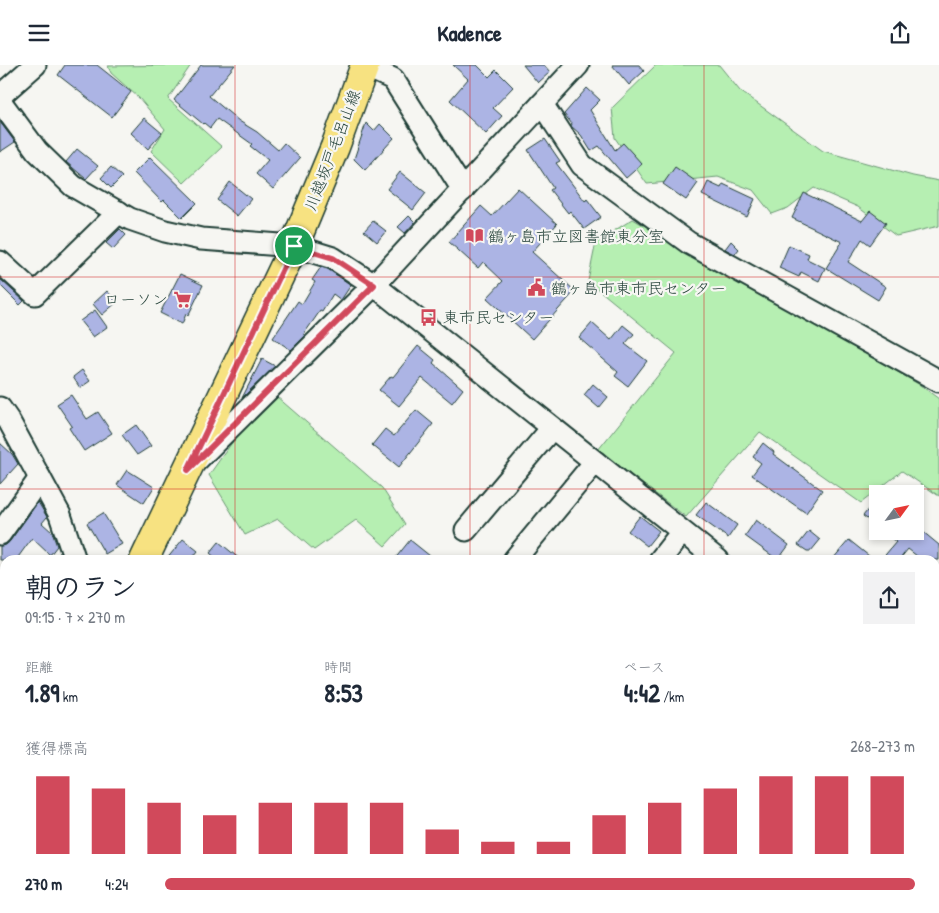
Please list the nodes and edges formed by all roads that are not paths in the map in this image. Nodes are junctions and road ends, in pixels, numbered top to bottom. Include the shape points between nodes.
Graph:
1 (35, 65) edge
2 (365, 65) edge
3 (578, 65) edge
4 (0, 96) edge
5 (0, 101) edge
6 (542, 104) junction
7 (463, 189) junction
8 (119, 212) junction
9 (294, 246) junction
10 (0, 262) edge
11 (374, 285) junction
12 (939, 381) edge
13 (3, 419) edge
14 (552, 428) junction
15 (595, 462) junction
16 (188, 470) junction
17 (40, 478) junction
18 (466, 530) dead end
19 (682, 532) junction
20 (0, 534) edge
21 (73, 555) edge
22 (146, 555) edge
23 (518, 555) edge
24 (664, 555) edge
25 (712, 555) edge

1 - 4 street
2 - 7 street via 393,79
2 - 9 main road, 川越坂戸毛呂山線
3 - 6 street
5 - 8 street via 37,151 73,186
6 - 7 street
6 - 12 street via 582,165 689,243
7 - 11 street
8 - 9 street via 165,231 201,239
8 - 10 street via 35,294
9 - 11 street via 333,258
9 - 16 main road, 川越坂戸毛呂山線
11 - 14 street
11 - 16 street
13 - 17 street
14 - 15 street
14 - 18 street
15 - 19 street
15 - 23 street
16 - 22 main road, 川越坂戸毛呂山線
17 - 20 street
17 - 21 street via 60,515
19 - 24 street
19 - 25 street

